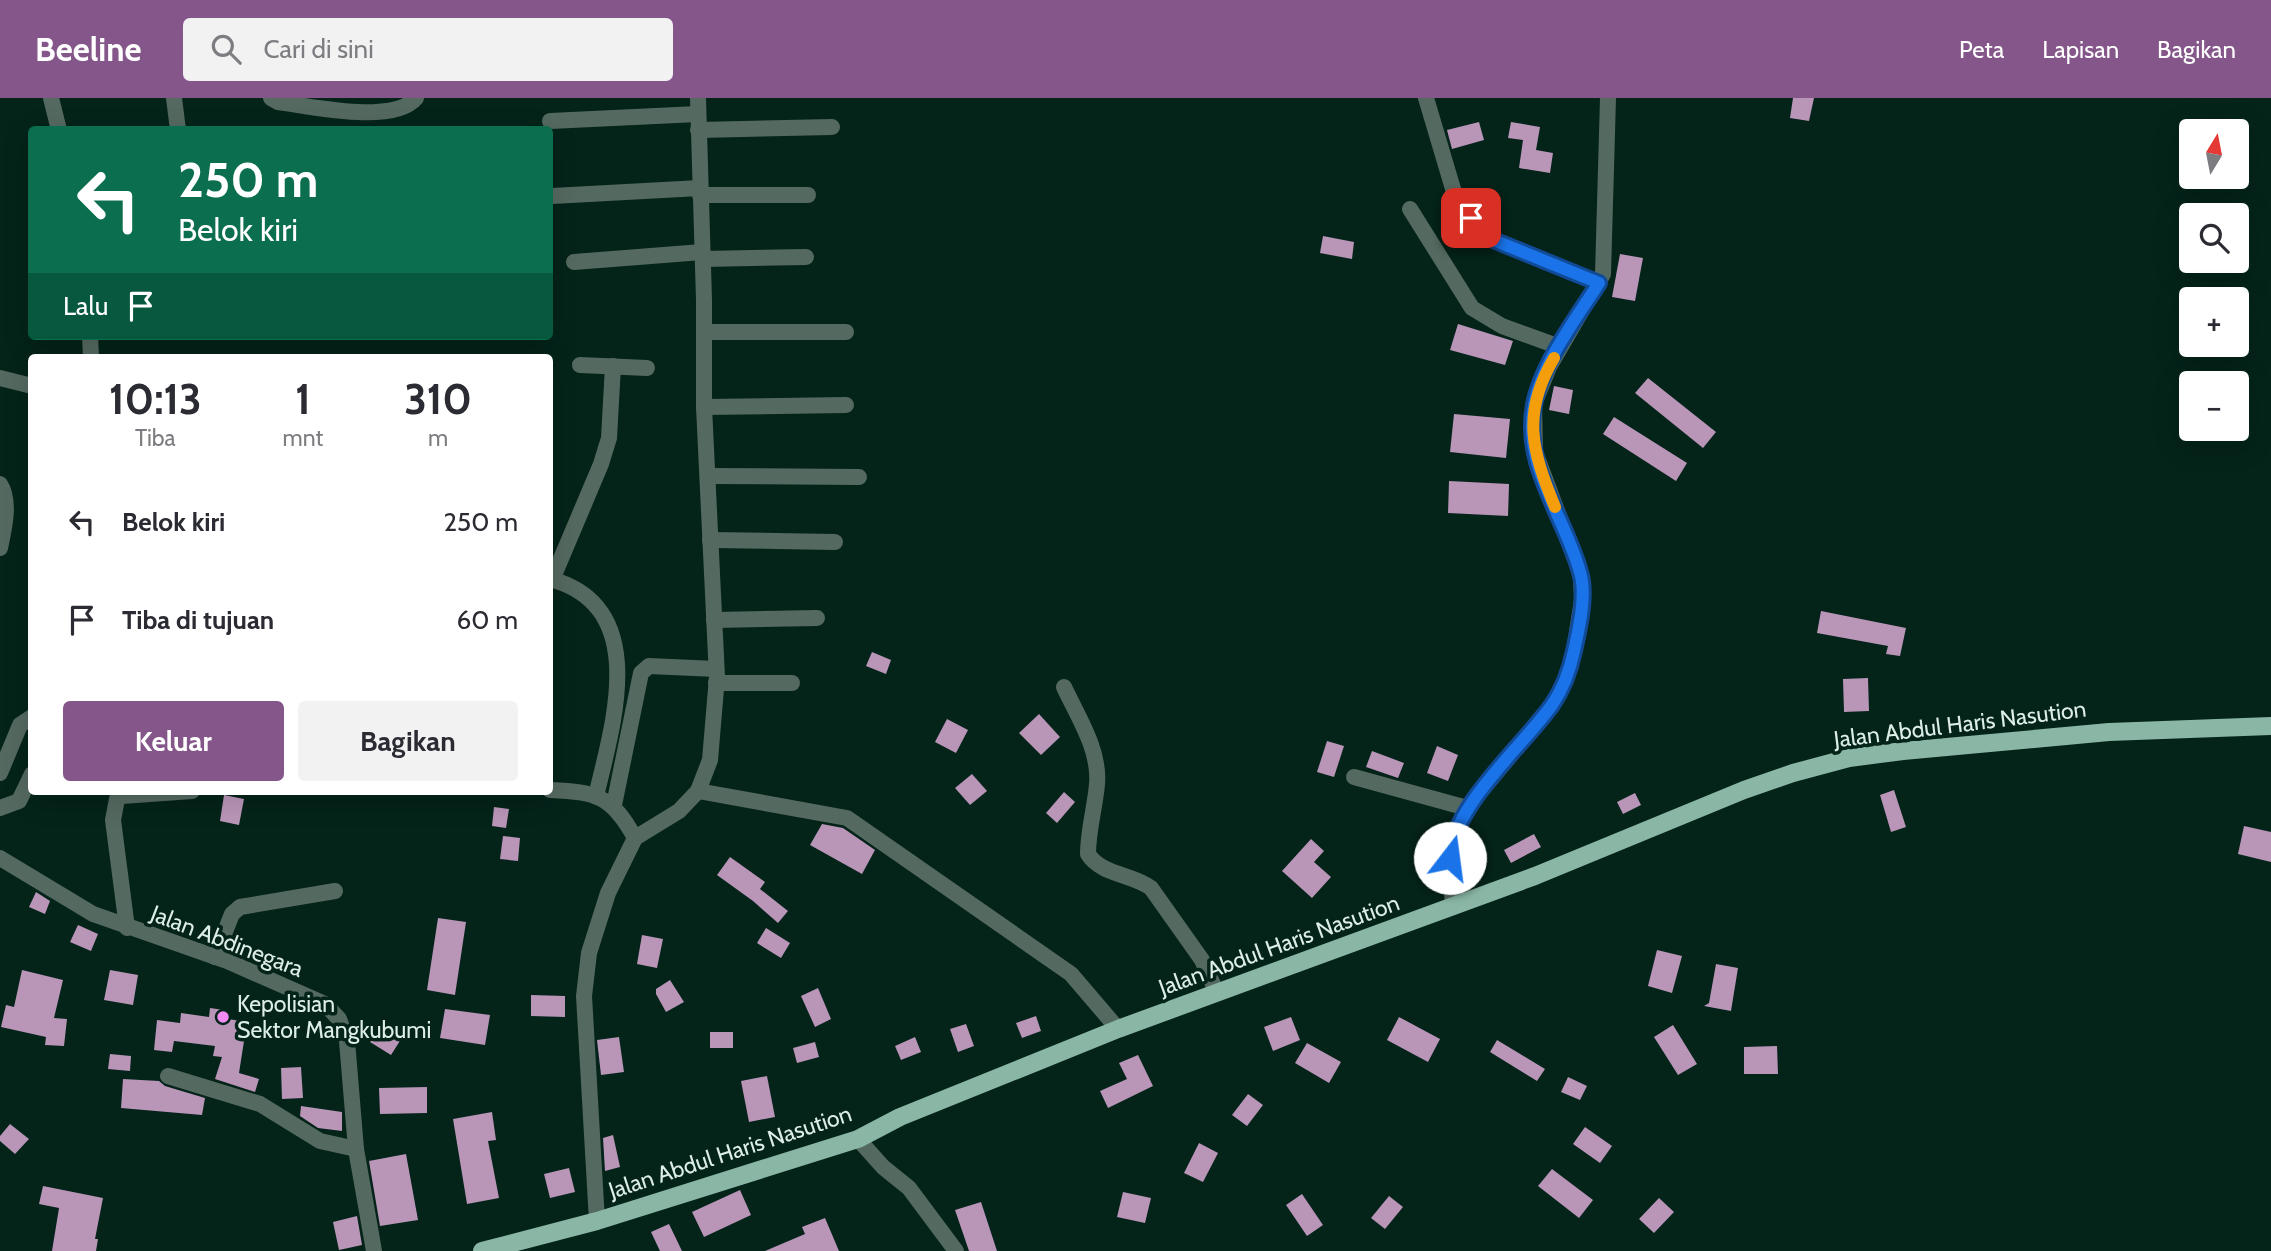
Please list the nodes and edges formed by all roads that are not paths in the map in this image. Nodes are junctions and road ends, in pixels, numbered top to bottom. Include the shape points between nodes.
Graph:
1 (51, 98) edge
2 (174, 98) edge
3 (271, 98) edge
4 (416, 98) edge
5 (1426, 98) edge
6 (1608, 98) edge
7 (342, 104) edge
8 (698, 114) edge
9 (550, 121) dead end
10 (58, 126) edge
11 (178, 126) edge
12 (832, 127) dead end
13 (700, 191) junction
14 (808, 195) dead end
15 (553, 196) edge
16 (1410, 209) dead end
17 (703, 255) junction
18 (806, 257) dead end
19 (574, 262) dead end
20 (1599, 283) junction
21 (704, 332) junction
22 (846, 332) dead end
23 (1560, 348) junction
24 (580, 365) dead end
25 (613, 366) junction
26 (647, 368) dead end
27 (0, 378) edge
28 (28, 385) edge
29 (846, 405) dead end
30 (704, 407) junction
31 (708, 476) junction
32 (859, 477) dead end
33 (0, 484) edge
34 (710, 540) junction
35 (835, 542) dead end
36 (0, 548) edge
37 (553, 575) edge
38 (553, 581) edge
39 (817, 618) dead end
40 (714, 620) junction
41 (716, 676) junction
42 (792, 683) dead end
43 (1064, 687) dead end
44 (28, 720) edge
45 (2271, 726) edge
46 (0, 773) edge
47 (1354, 777) dead end
48 (28, 783) edge
49 (553, 790) edge
50 (698, 790) junction
51 (136, 795) edge
52 (596, 796) junction
53 (614, 805) junction
54 (0, 808) edge
55 (1467, 808) junction
56 (635, 838) junction
57 (0, 858) edge
58 (335, 891) dead end
59 (1453, 907) junction
60 (127, 928) junction
61 (215, 957) junction
62 (1217, 993) junction
63 (1118, 1029) junction
64 (168, 1076) dead end
65 (858, 1139) junction
66 (356, 1149) junction
67 (597, 1221) junction
68 (374, 1251) edge
69 (482, 1251) edge
70 (956, 1251) edge

1 - 10 street
2 - 11 street
3 - 7 street
4 - 7 street via 405,108 368,112
5 - 20 street via 1456,200 1486,237
6 - 20 street via 1603,274
8 - 9 street
8 - 12 street
8 - 13 street
13 - 14 street
13 - 15 street
13 - 17 street
16 - 23 street via 1472,308 1502,326
17 - 18 street
17 - 19 street
17 - 21 street
20 - 23 street
21 - 22 street
21 - 30 street
23 - 55 street via 1534,404 1533,422 1540,472 1581,575 1574,651 1553,704
24 - 25 street
25 - 26 street
25 - 37 street via 609,438
27 - 28 street
29 - 30 street
30 - 31 street
31 - 32 street
31 - 34 street
33 - 36 street via 5,524
34 - 35 street
34 - 40 street
38 - 52 street via 588,598 603,615 617,654 614,722
39 - 40 street
40 - 41 street
41 - 42 street
41 - 50 street via 710,760
41 - 53 street via 649,666 641,673
43 - 62 street via 1097,766 1088,854 1101,866 1152,888 1202,960
44 - 46 street via 20,725
45 - 59 main road, Jalan Abdul Haris Nasution via 2109,732 1849,758 1744,790
47 - 55 street
48 - 54 street via 19,802
49 - 52 street
50 - 56 street via 679,811
50 - 63 street via 847,818 1071,974
51 - 60 street via 117,799 113,820
52 - 53 street
53 - 56 street
55 - 59 street via 1450,848
56 - 67 street via 608,893 589,953 584,996
57 - 60 street, Jalan Abdinegara via 93,914
58 - 61 street via 240,907 232,914
59 - 62 main road, Jalan Abdul Haris Nasution
60 - 61 street, Jalan Abdinegara
61 - 66 street, Jalan Abdinegara via 331,1009 347,1041
62 - 63 main road, Jalan Abdul Haris Nasution
63 - 65 main road, Jalan Abdul Haris Nasution via 900,1117
64 - 66 street via 260,1104 320,1141
65 - 67 main road, Jalan Abdul Haris Nasution
65 - 70 street via 909,1188
66 - 68 street, Jalan Abdinegara
67 - 69 main road, Jalan Abdul Haris Nasution

